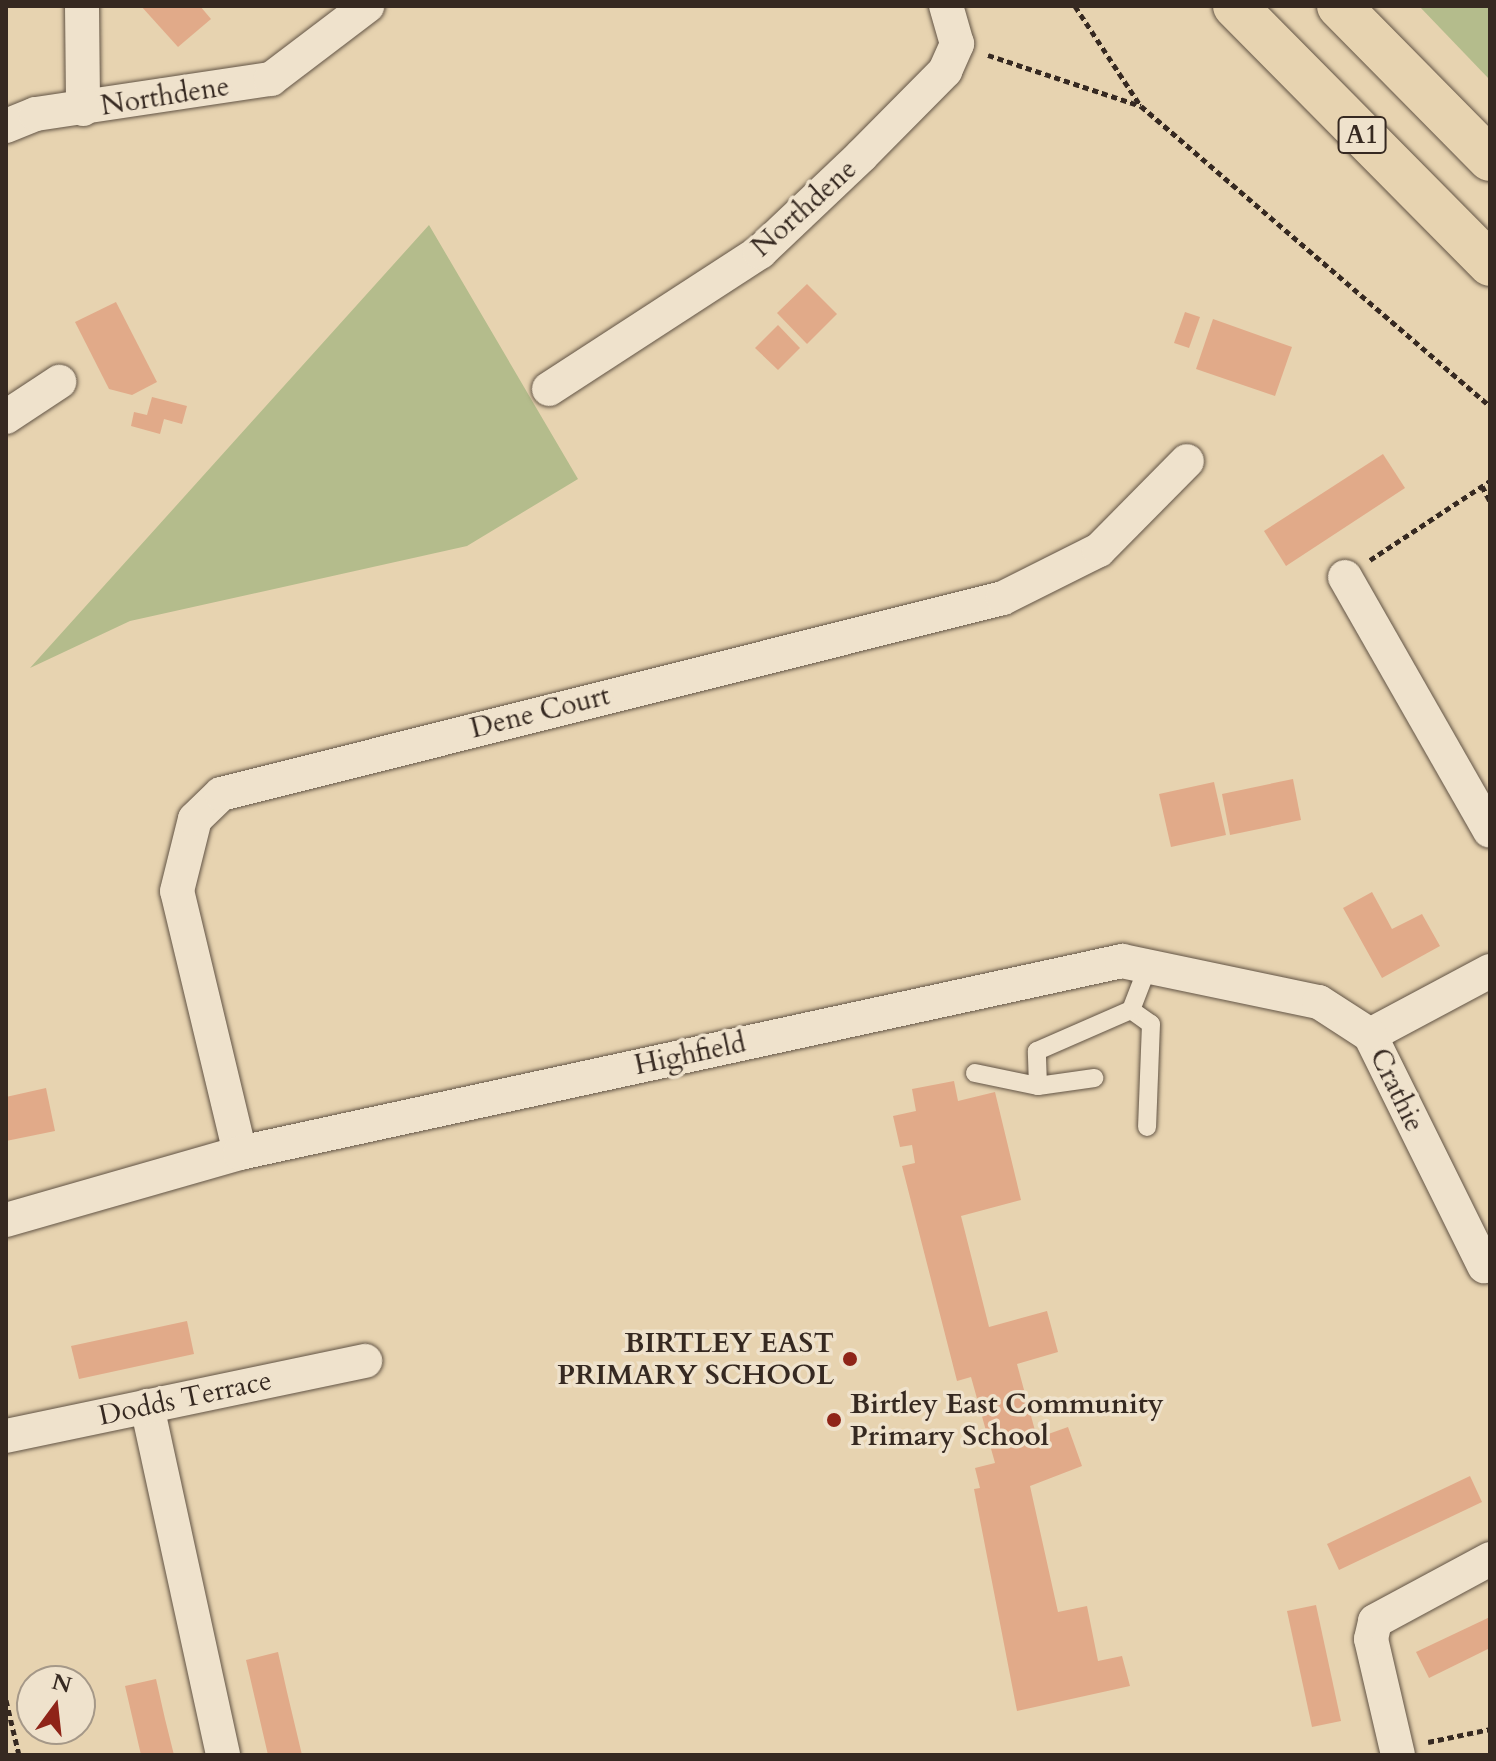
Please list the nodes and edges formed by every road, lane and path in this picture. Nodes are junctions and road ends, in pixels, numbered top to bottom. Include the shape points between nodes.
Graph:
1 (82, 6) edge
2 (367, 6) edge
3 (946, 6) edge
4 (1075, 6) edge
5 (1235, 6) edge
6 (1339, 6) edge
7 (957, 44) junction
8 (1141, 106) junction
9 (83, 109) junction
10 (6, 126) edge
11 (1490, 159) edge
12 (1490, 264) edge
13 (59, 382) dead end
14 (549, 389) dead end
15 (1490, 406) edge
16 (6, 417) edge
17 (1187, 461) dead end
18 (1490, 481) edge
19 (1482, 486) junction
20 (1490, 501) edge
21 (1345, 577) joint
22 (1490, 831) edge
23 (1148, 966) junction
24 (1490, 971) edge
25 (1131, 1010) junction
26 (1370, 1035) junction
27 (975, 1073) dead end
28 (1094, 1078) dead end
29 (1038, 1086) junction
30 (1147, 1127) dead end
31 (240, 1153) junction
32 (6, 1220) edge
33 (1487, 1265) edge
34 (365, 1361) dead end
35 (147, 1406) junction
36 (6, 1436) edge
37 (1490, 1559) edge
38 (6, 1700) edge
39 (1490, 1729) edge
40 (1388, 1753) edge
41 (19, 1755) edge
42 (223, 1755) edge

1 - 9 street, Northdene
2 - 9 street, Northdene via 271,79
3 - 7 street
4 - 8 path
5 - 12 highway, A1
6 - 11 highway, A1
7 - 8 path
7 - 14 street, Northdene via 945,71 760,252
8 - 15 path
9 - 10 street, Northdene
13 - 16 street
17 - 31 street, Dene Court via 1099,550 1003,598 221,794 195,819 177,891
18 - 19 path
19 - 20 path
19 - 21 path
21 - 22 street
23 - 25 lane
23 - 26 street, Highfield via 1319,1002
23 - 31 street, Highfield via 1122,961 973,991
24 - 26 street, Crathie
25 - 29 lane via 1037,1051
25 - 30 lane via 1151,1024
26 - 33 street, Crathie
27 - 29 lane
28 - 29 lane
31 - 32 street, Highfield
34 - 35 street, Dodds Terrace
35 - 36 street, Dodds Terrace
35 - 42 street
37 - 40 street via 1375,1621 1371,1639
38 - 41 path
39 - 40 path

